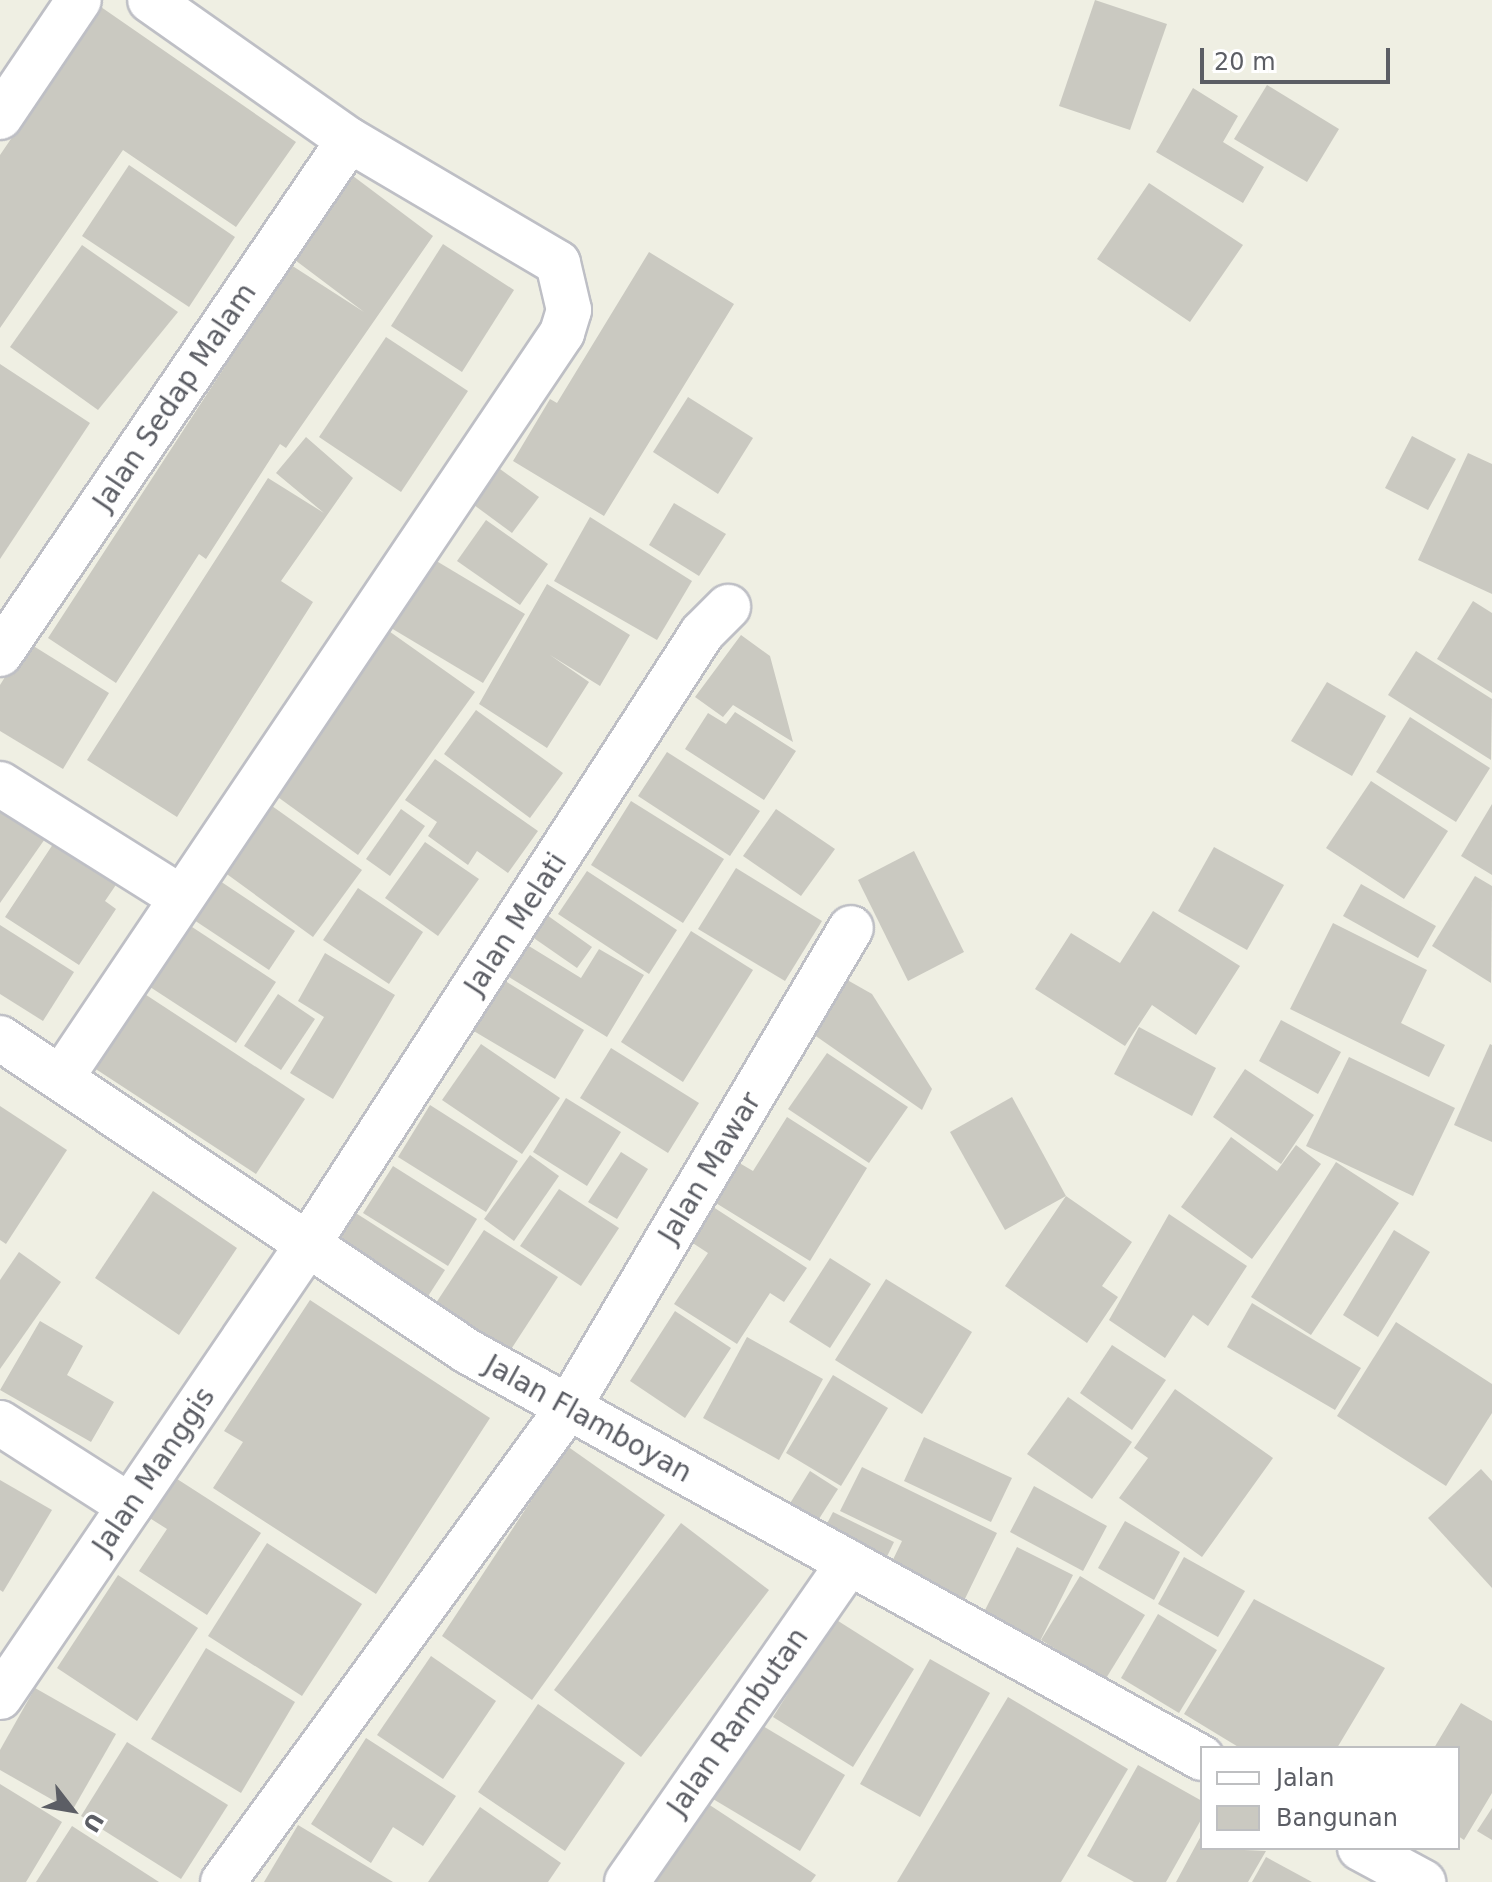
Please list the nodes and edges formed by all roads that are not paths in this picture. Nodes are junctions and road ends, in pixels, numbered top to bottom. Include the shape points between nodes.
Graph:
1 (79, 0) edge
2 (150, 0) edge
3 (0, 117) edge
4 (349, 140) junction
5 (728, 607) dead end
6 (0, 654) edge
7 (0, 784) edge
8 (180, 897) junction
9 (851, 928) dead end
10 (0, 1038) edge
11 (61, 1078) junction
12 (308, 1244) junction
13 (568, 1408) junction
14 (0, 1423) edge
15 (130, 1506) junction
16 (849, 1563) junction
17 (0, 1697) edge
18 (1200, 1757) edge
19 (1364, 1850) edge
20 (223, 1882) edge
21 (627, 1882) edge
22 (1423, 1882) edge

1 - 3 street
2 - 4 street
4 - 6 street, Jalan Sedap Malam
4 - 8 street via 558,263 569,310 562,333
5 - 12 street, Jalan Melati via 702,633
7 - 8 street
8 - 11 street
9 - 13 street, Jalan Mawar
10 - 11 street, Jalan Flamboyan
11 - 12 street, Jalan Flamboyan
12 - 13 street, Jalan Flamboyan via 467,1351
12 - 15 street, Jalan Manggis
13 - 16 street, Jalan Flamboyan
13 - 20 street, Jalan Mawar
14 - 15 street
15 - 17 street, Jalan Manggis
16 - 18 street, Jalan Flamboyan
16 - 21 street, Jalan Rambutan
19 - 22 street

